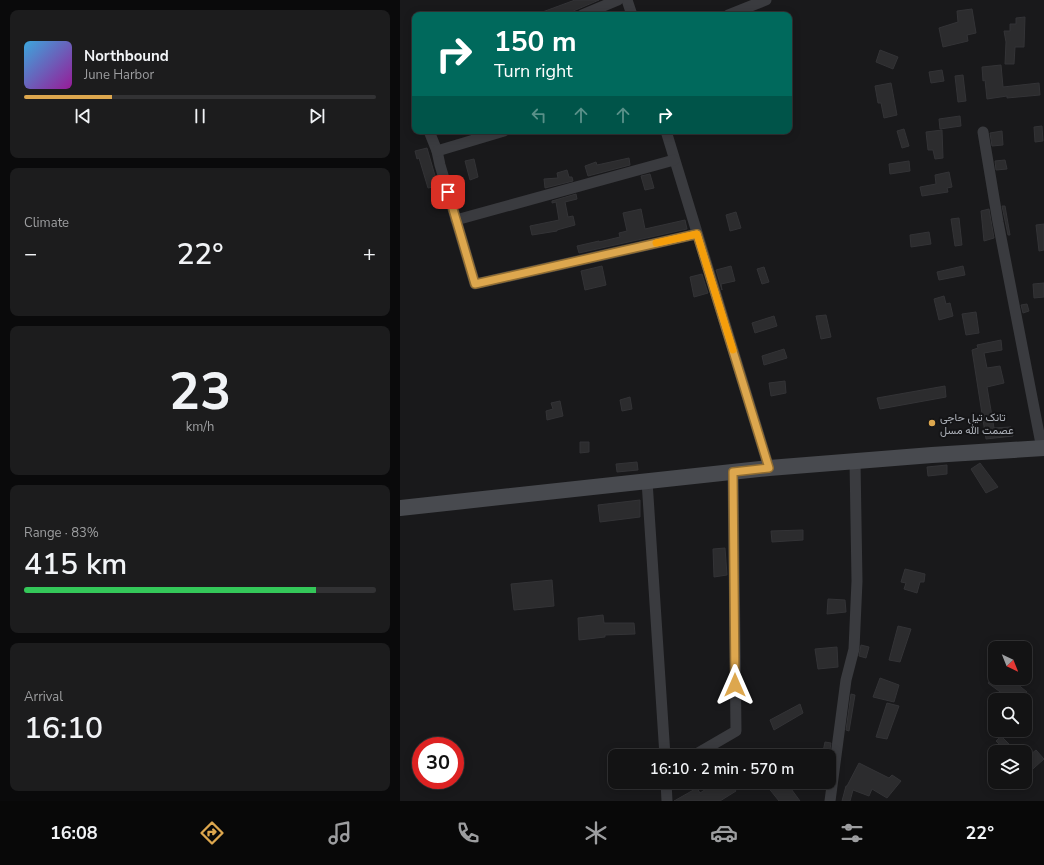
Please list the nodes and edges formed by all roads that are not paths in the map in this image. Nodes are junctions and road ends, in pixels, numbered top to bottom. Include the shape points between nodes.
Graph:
1 (618, 0) edge
2 (627, 0) edge
3 (766, 0) edge
4 (589, 12) edge
5 (631, 12) edge
6 (736, 12) edge
7 (983, 132) dead end
8 (430, 134) edge
9 (494, 134) edge
10 (667, 134) edge
11 (437, 151) junction
12 (674, 160) junction
13 (456, 220) junction
14 (697, 234) junction
15 (1043, 448) edge
16 (855, 461) junction
17 (769, 468) junction
18 (733, 472) junction
19 (647, 481) junction
20 (400, 508) edge
21 (664, 749) edge
22 (705, 749) edge
23 (666, 789) edge
24 (667, 801) edge
25 (830, 801) edge

1 - 4 street
2 - 5 street
3 - 6 street
7 - 15 street via 998,222
8 - 11 street
9 - 11 street
10 - 12 street
11 - 13 street
12 - 13 street
12 - 14 street
13 - 14 street via 475,284
14 - 17 street
15 - 16 main road
16 - 17 main road
16 - 25 street via 857,581 854,649 846,680
17 - 18 main road
18 - 19 main road
18 - 22 street via 736,731
19 - 20 main road
19 - 21 street
23 - 24 street

